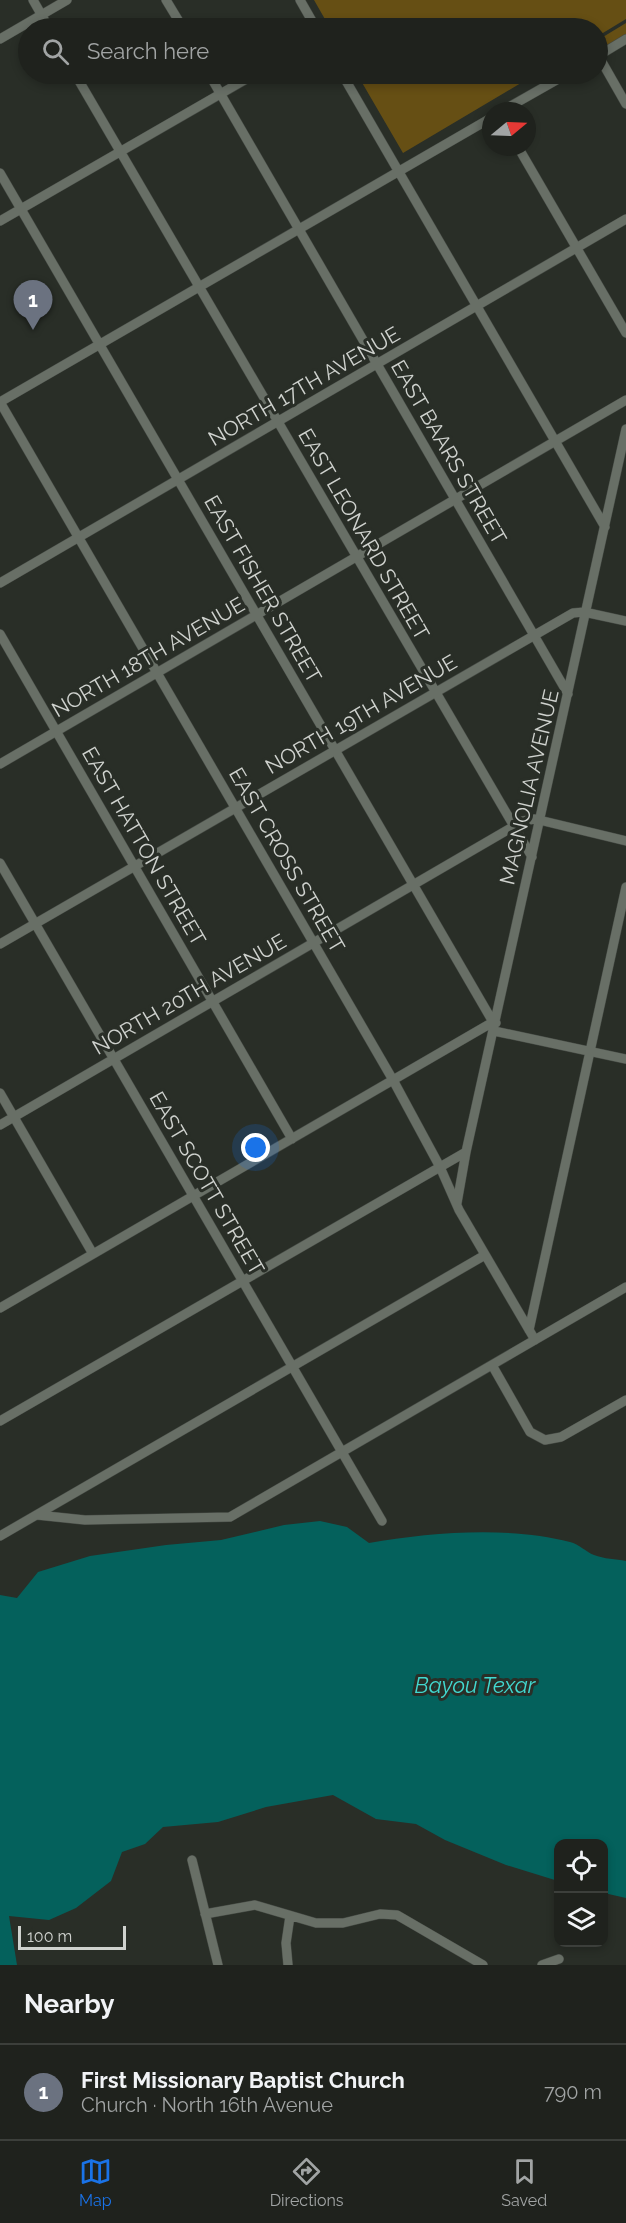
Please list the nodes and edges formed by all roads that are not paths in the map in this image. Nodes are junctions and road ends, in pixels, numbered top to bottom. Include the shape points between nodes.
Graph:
1 (33, 0) edge
2 (67, 0) edge
3 (166, 0) edge
4 (300, 0) edge
5 (42, 15) junction
6 (37, 18) edge
7 (44, 18) edge
8 (177, 18) edge
9 (310, 18) edge
10 (18, 29) edge
11 (0, 39) edge
12 (626, 39) edge
13 (608, 50) edge
14 (608, 73) edge
15 (81, 84) edge
16 (214, 84) edge
17 (238, 84) edge
18 (348, 84) edge
19 (549, 84) edge
20 (220, 94) junction
21 (518, 102) edge
22 (626, 104) edge
23 (482, 123) edge
24 (120, 152) junction
25 (523, 156) edge
26 (399, 171) junction
27 (0, 173) edge
28 (21, 209) junction
29 (626, 219) edge
30 (0, 221) edge
31 (299, 229) junction
32 (577, 248) junction
33 (200, 287) junction
34 (477, 306) junction
35 (626, 333) edge
36 (100, 344) junction
37 (377, 364) junction
38 (626, 400) edge
39 (0, 402) edge
40 (278, 422) junction
41 (626, 429) edge
42 (556, 441) junction
43 (178, 479) junction
44 (455, 499) junction
45 (605, 527) junction
46 (78, 537) junction
47 (356, 557) junction
48 (0, 583) edge
49 (586, 613) junction
50 (258, 614) junction
51 (626, 621) edge
52 (0, 634) edge
53 (534, 634) junction
54 (157, 673) junction
55 (435, 692) junction
56 (568, 694) junction
57 (56, 731) junction
58 (335, 750) junction
59 (0, 764) edge
60 (235, 808) junction
61 (540, 820) junction
62 (513, 827) junction
63 (626, 841) edge
64 (532, 857) junction
65 (0, 863) edge
66 (135, 867) junction
67 (413, 885) junction
68 (626, 887) edge
69 (36, 924) junction
70 (314, 943) junction
71 (0, 944) edge
72 (213, 1002) junction
73 (494, 1025) junction
74 (590, 1051) junction
75 (114, 1059) junction
76 (626, 1059) edge
77 (393, 1080) junction
78 (0, 1094) edge
79 (14, 1117) junction
80 (0, 1125) edge
81 (292, 1139) junction
82 (466, 1152) junction
83 (440, 1167) junction
84 (194, 1196) junction
85 (459, 1209) junction
86 (93, 1254) junction
87 (485, 1255) junction
88 (243, 1281) junction
89 (626, 1287) edge
90 (0, 1308) edge
91 (529, 1330) junction
92 (535, 1340) junction
93 (492, 1365) junction
94 (292, 1366) junction
95 (626, 1400) edge
96 (0, 1421) edge
97 (342, 1452) junction
98 (37, 1515) junction
99 (382, 1521) dead end
100 (0, 1536) edge
101 (192, 1860) dead end
102 (205, 1914) junction
103 (290, 1916) junction
104 (559, 1959) dead end
105 (218, 1965) edge
106 (288, 1965) edge
107 (483, 1965) edge
108 (542, 1965) edge

1 - 5 street
2 - 5 street
3 - 8 street
4 - 9 street
5 - 6 street
5 - 7 street
10 - 11 street
12 - 13 street
14 - 22 street
15 - 24 street, EAST LEONARD STREET
16 - 20 street, EAST BAARS STREET
17 - 20 street
18 - 26 street
19 - 21 street
20 - 24 street
20 - 31 street, EAST BAARS STREET
23 - 26 street
24 - 28 street
24 - 33 street, EAST LEONARD STREET
25 - 32 street
26 - 31 street
26 - 34 street
27 - 28 street, EAST FISHER STREET
28 - 30 street
28 - 36 street, EAST FISHER STREET
29 - 32 street, NORTH 17TH AVENUE
31 - 33 street
31 - 37 street, EAST BAARS STREET
32 - 34 street, NORTH 17TH AVENUE
32 - 35 street
33 - 36 street
33 - 40 street, EAST LEONARD STREET
34 - 37 street, NORTH 17TH AVENUE
34 - 42 street
36 - 39 street
36 - 43 street, EAST FISHER STREET
37 - 40 street, NORTH 17TH AVENUE
37 - 44 street, EAST BAARS STREET
38 - 42 street, NORTH 18TH AVENUE
39 - 46 street, EAST CROSS STREET
40 - 43 street, NORTH 17TH AVENUE
40 - 47 street, EAST LEONARD STREET
41 - 45 street, MAGNOLIA AVENUE
42 - 44 street, NORTH 18TH AVENUE
42 - 45 street
43 - 46 street, NORTH 17TH AVENUE
43 - 50 street, EAST FISHER STREET
44 - 47 street, NORTH 18TH AVENUE
44 - 53 street, EAST BAARS STREET
45 - 49 street, MAGNOLIA AVENUE
46 - 48 street, NORTH 17TH AVENUE
46 - 54 street, EAST CROSS STREET
47 - 50 street, NORTH 18TH AVENUE
47 - 55 street, EAST LEONARD STREET
49 - 51 street
49 - 53 street, NORTH 19TH AVENUE via 573,613
49 - 56 street, MAGNOLIA AVENUE
50 - 54 street, NORTH 18TH AVENUE
50 - 58 street, EAST FISHER STREET
52 - 57 street, EAST HATTON STREET
53 - 55 street, NORTH 19TH AVENUE
53 - 56 street, EAST BAARS STREET
54 - 57 street, NORTH 18TH AVENUE
54 - 60 street, EAST CROSS STREET
55 - 58 street, NORTH 19TH AVENUE
55 - 62 street, EAST LEONARD STREET
56 - 61 street, MAGNOLIA AVENUE
57 - 59 street, NORTH 18TH AVENUE
57 - 66 street, EAST HATTON STREET
58 - 60 street, NORTH 19TH AVENUE
58 - 67 street, EAST FISHER STREET
60 - 66 street, NORTH 19TH AVENUE
60 - 70 street, EAST CROSS STREET
61 - 62 street, NORTH 20TH AVENUE via 529,819
61 - 63 street, NORTH 20TH AVENUE
61 - 64 street, MAGNOLIA AVENUE
62 - 64 street, EAST LEONARD STREET
62 - 67 street, NORTH 20TH AVENUE
64 - 73 street, MAGNOLIA AVENUE
65 - 69 street, EAST SCOTT STREET
66 - 69 street, NORTH 19TH AVENUE
66 - 72 street, EAST HATTON STREET
67 - 70 street, NORTH 20TH AVENUE
67 - 73 street, EAST FISHER STREET
68 - 74 street
69 - 71 street, NORTH 19TH AVENUE
69 - 75 street, EAST SCOTT STREET
70 - 72 street, NORTH 20TH AVENUE
70 - 77 street, EAST CROSS STREET
72 - 75 street, NORTH 20TH AVENUE
72 - 81 street, EAST HATTON STREET
73 - 74 street
73 - 77 street
73 - 82 street, MAGNOLIA AVENUE
74 - 76 street
74 - 91 street
75 - 79 street, NORTH 20TH AVENUE
75 - 84 street, EAST SCOTT STREET
77 - 81 street
77 - 83 street, EAST CROSS STREET
78 - 79 street
79 - 80 street, NORTH 20TH AVENUE
79 - 86 street
81 - 84 street
82 - 83 street
82 - 85 street, MAGNOLIA AVENUE via 457,1197
83 - 85 street, EAST CROSS STREET
83 - 88 street
84 - 86 street
84 - 88 street, EAST SCOTT STREET
85 - 87 street, EAST CROSS STREET
86 - 90 street
87 - 91 street, EAST CROSS STREET
87 - 94 street
88 - 94 street, EAST SCOTT STREET
88 - 96 street
89 - 92 street
91 - 92 street, EAST CROSS STREET
92 - 93 street
93 - 95 street via 530,1432 544,1440 561,1437
93 - 97 street
94 - 97 street, EAST SCOTT STREET
94 - 98 street
97 - 98 street via 230,1517 85,1520
97 - 99 street, EAST SCOTT STREET
98 - 100 street
101 - 102 street
102 - 103 street via 255,1905
102 - 105 street
103 - 106 street
103 - 107 street via 329,1924 380,1914 397,1915
104 - 108 street

